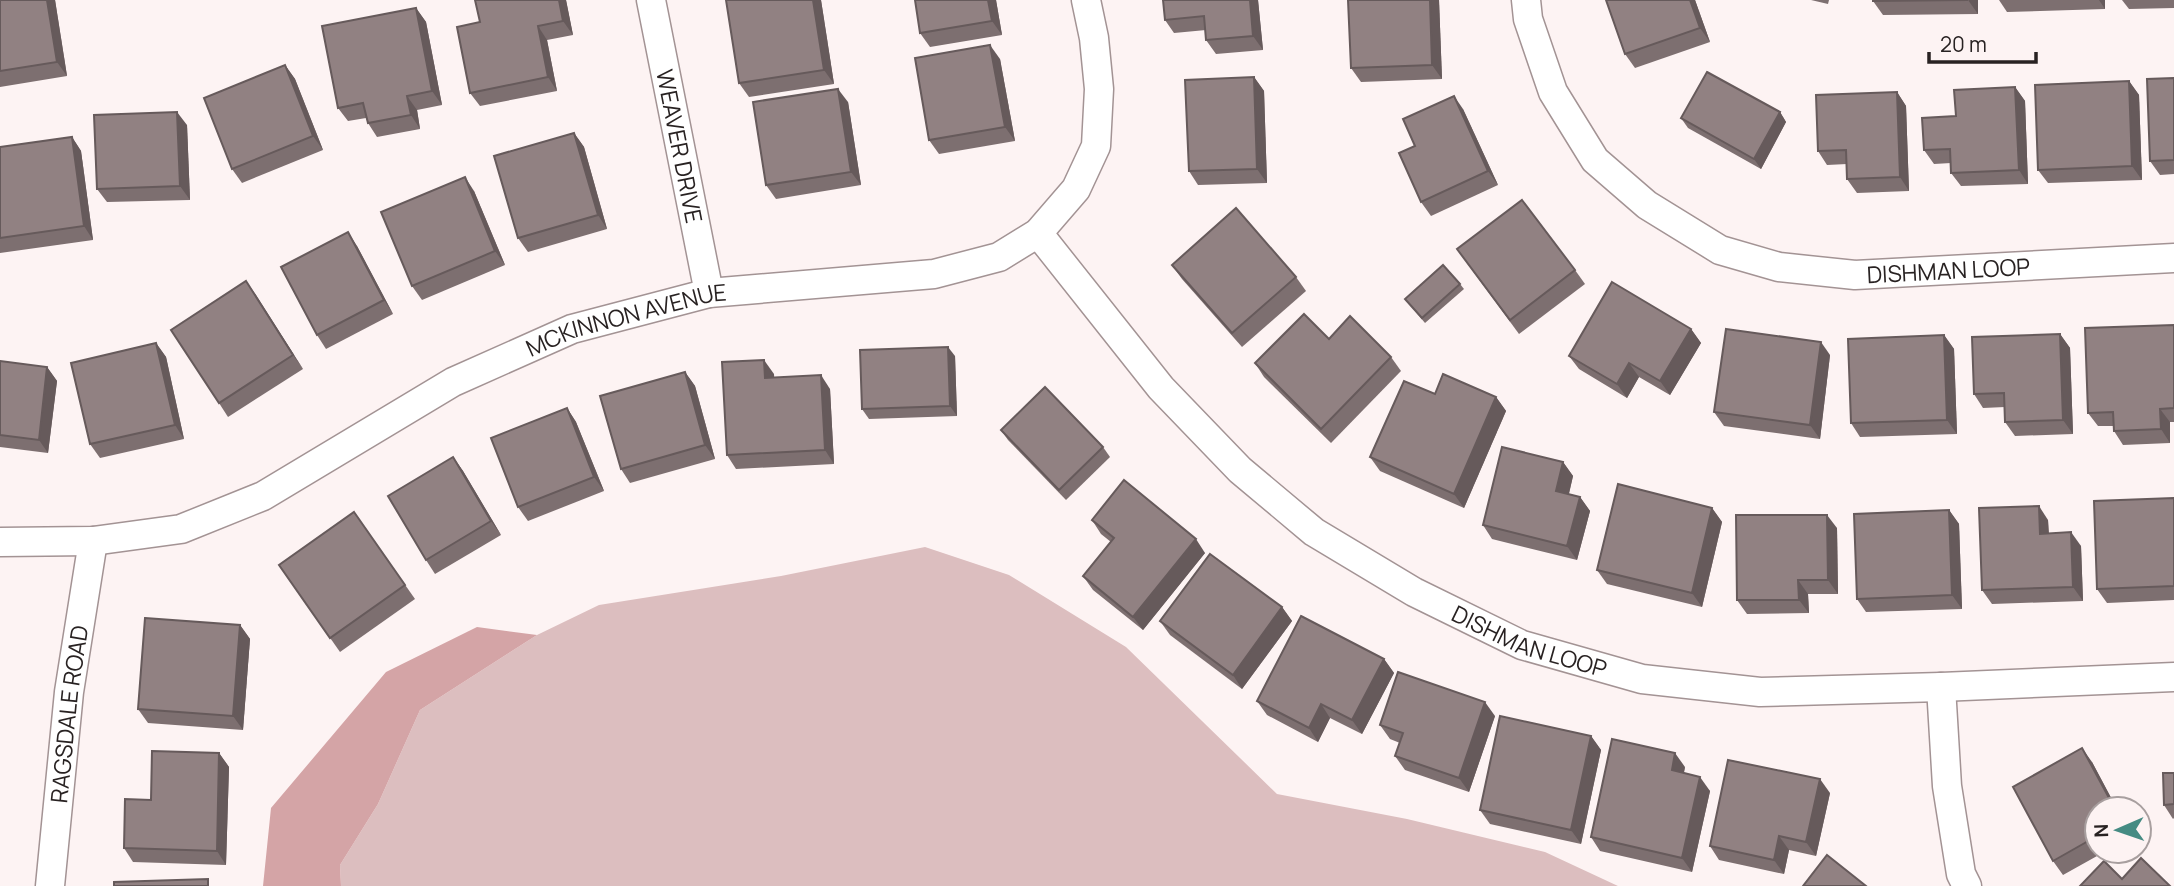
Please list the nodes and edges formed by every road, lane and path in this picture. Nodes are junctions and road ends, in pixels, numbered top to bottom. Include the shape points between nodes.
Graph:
1 (652, 0) edge
2 (1086, 0) edge
3 (1526, 0) edge
4 (1038, 233) junction
5 (2174, 258) edge
6 (709, 293) junction
7 (93, 541) junction
8 (0, 542) edge
9 (2174, 677) edge
10 (1941, 687) junction
11 (50, 886) edge
12 (1967, 886) edge

1 - 6 street, WEAVER DRIVE
2 - 4 street, MCKINNON AVENUE via 1099,89 1096,146 1076,189
3 - 5 street, DISHMAN LOOP via 1553,92 1595,160 1647,205 1720,250 1779,267 1855,275
4 - 6 street, MCKINNON AVENUE via 999,257 934,274
4 - 10 street, DISHMAN LOOP via 1161,388 1240,470 1314,532 1414,593 1522,645 1642,679 1760,692
6 - 7 street, MCKINNON AVENUE via 572,329 453,382 263,496 181,529
7 - 8 street, MCKINNON AVENUE
7 - 11 street, RAGSDALE ROAD via 69,692
9 - 10 street, DISHMAN LOOP
10 - 12 street via 1947,786 1961,874

